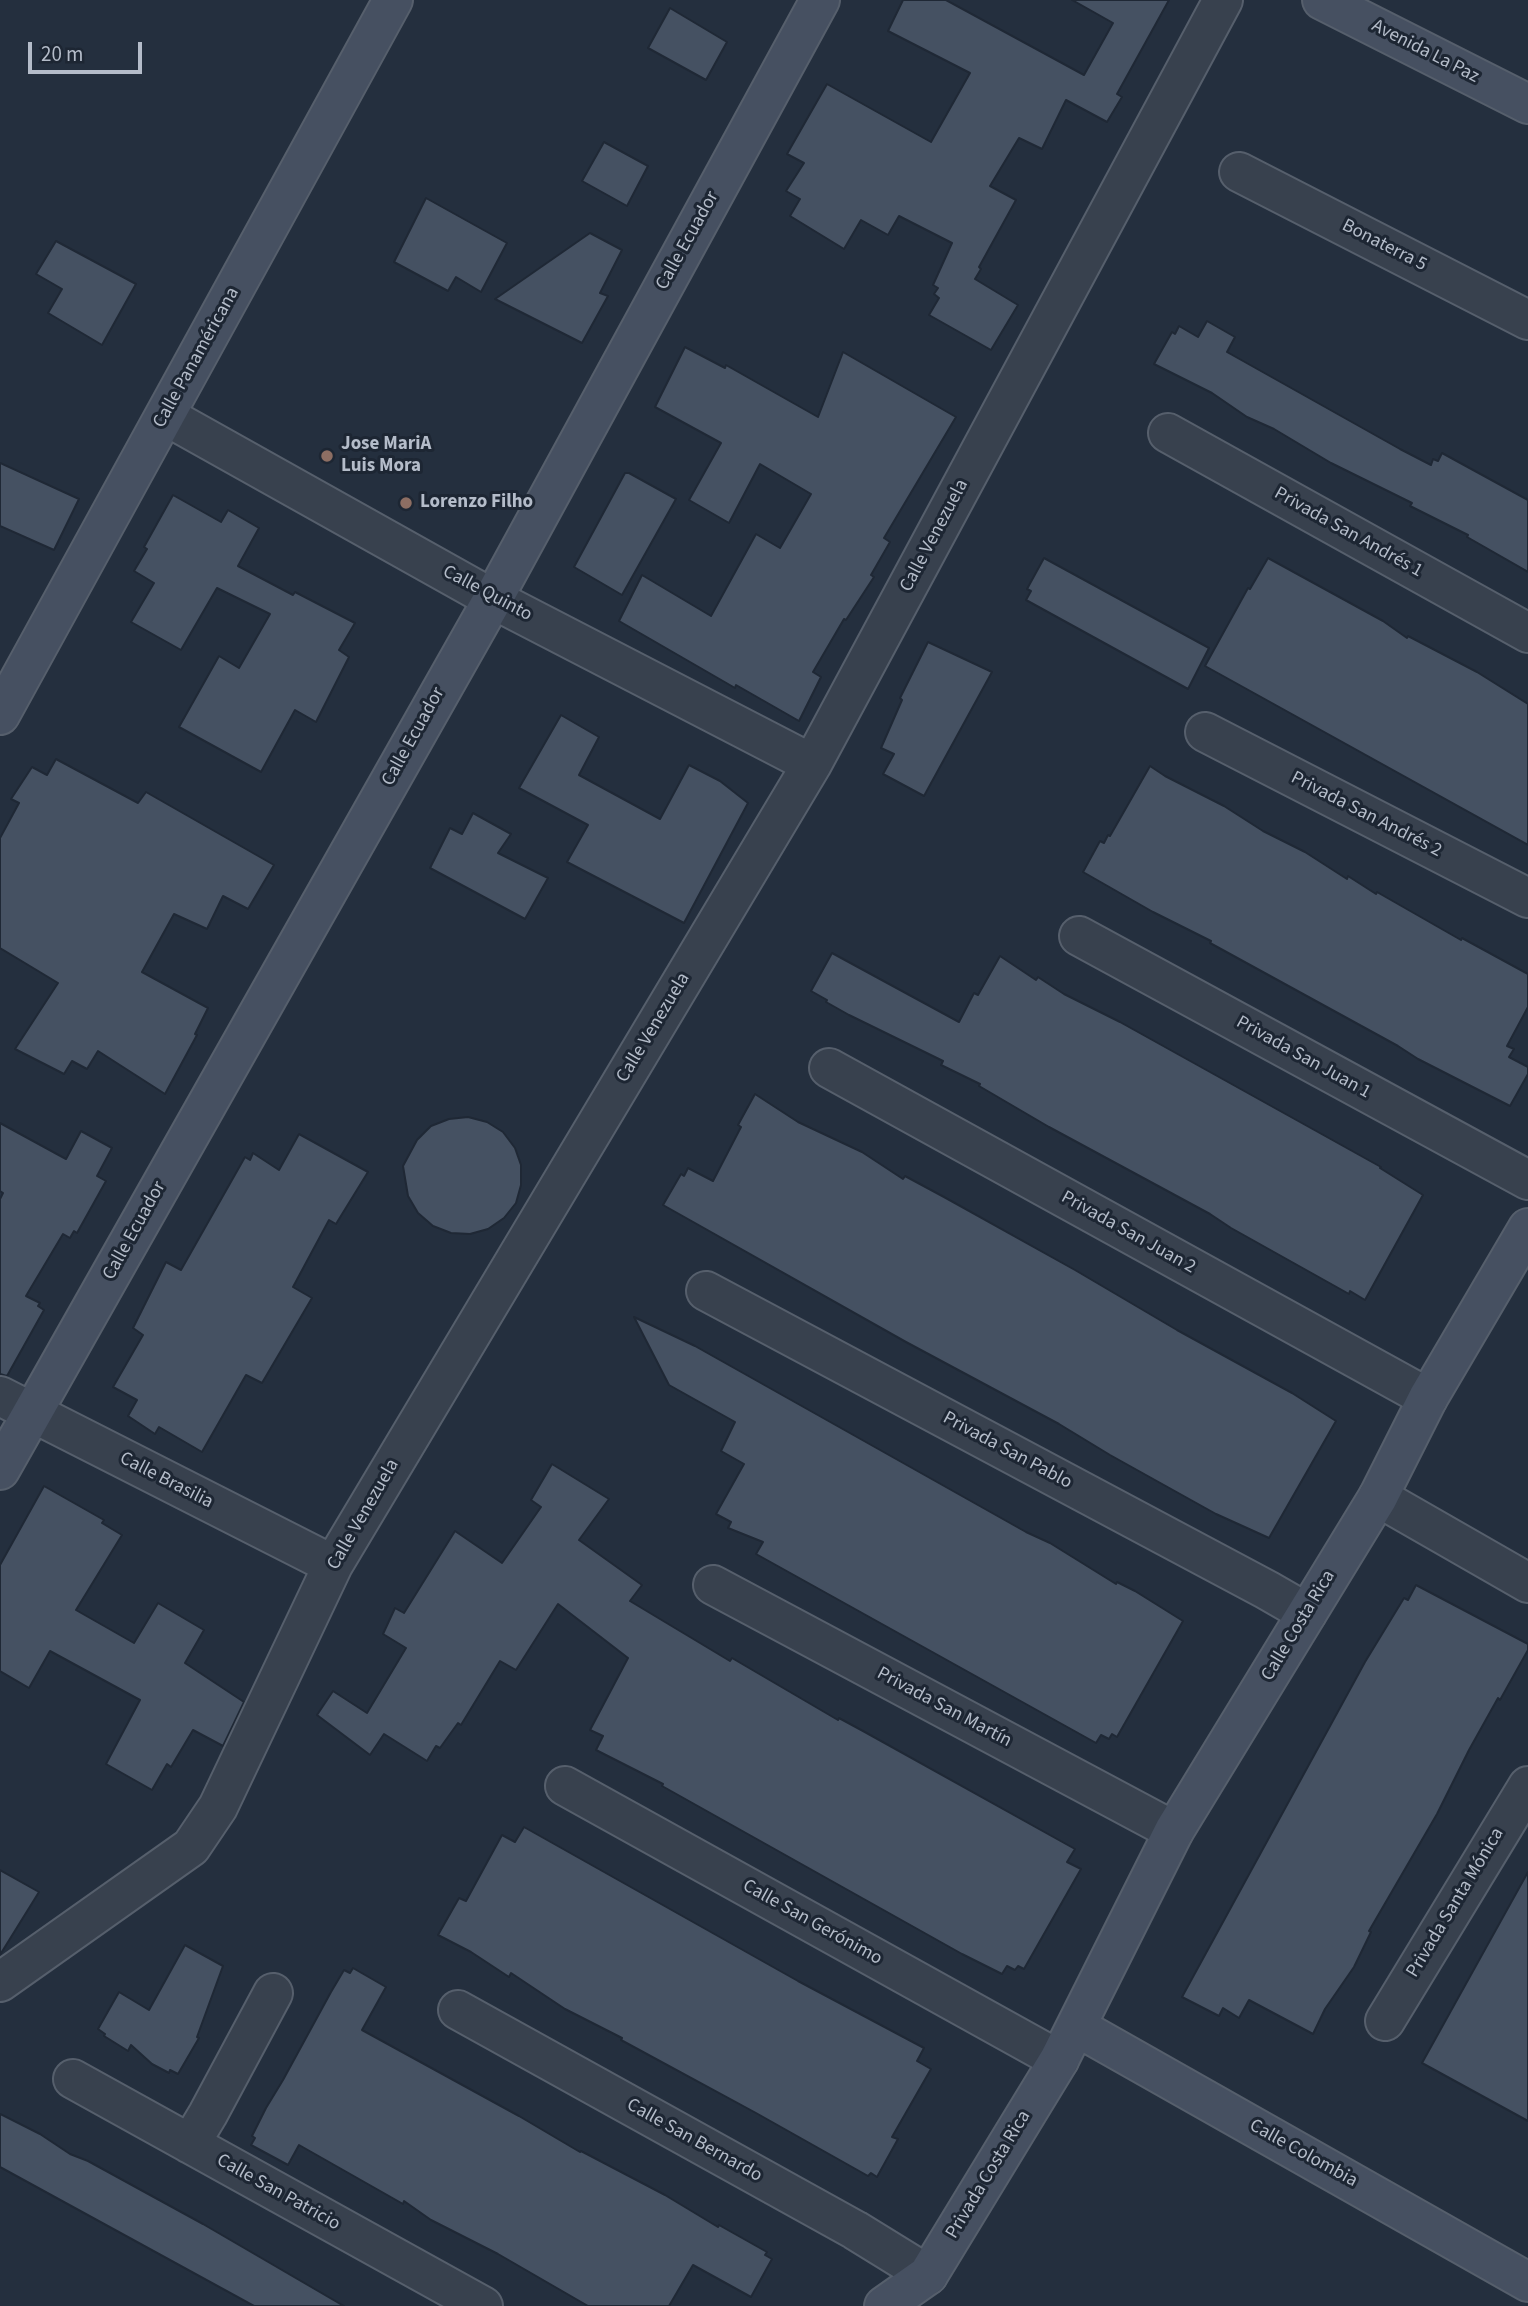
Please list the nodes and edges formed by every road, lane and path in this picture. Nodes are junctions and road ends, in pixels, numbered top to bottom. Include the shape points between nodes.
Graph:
1 (393, 0) edge
2 (820, 0) edge
3 (1223, 0) edge
4 (1322, 0) edge
5 (1528, 104) edge
6 (1239, 172) dead end
7 (1528, 320) edge
8 (166, 416) junction
9 (1168, 433) dead end
10 (493, 598) junction
11 (1528, 633) edge
12 (0, 715) edge
13 (1205, 732) dead end
14 (812, 764) junction
15 (1528, 898) edge
16 (1079, 936) dead end
17 (828, 1068) dead end
18 (1528, 1180) edge
19 (1528, 1228) edge
20 (706, 1291) dead end
21 (1428, 1398) junction
22 (16, 1405) edge
23 (0, 1470) edge
24 (1378, 1497) junction
25 (333, 1565) junction
26 (1528, 1583) edge
27 (713, 1585) dead end
28 (1307, 1613) junction
29 (565, 1786) dead end
30 (1528, 1786) edge
31 (1174, 1831) junction
32 (0, 1982) edge
33 (273, 1993) dead end
34 (458, 2010) dead end
35 (1385, 2021) dead end
36 (1077, 2027) junction
37 (1059, 2060) junction
38 (73, 2079) dead end
39 (190, 2144) junction
40 (928, 2275) junction
41 (1528, 2282) edge
42 (483, 2306) edge
43 (884, 2306) edge

1 - 8 street, Calle Panaméricana
2 - 10 street, Calle Ecuador
3 - 14 street, Calle Venezuela
4 - 5 street, Avenida La Paz
6 - 7 street, Bonaterra 5
8 - 10 street, Calle Quinto
8 - 12 street, Calle Panaméricana
9 - 11 street, Privada San Andrés 1
10 - 14 street, Calle Quinto
10 - 22 street, Calle Ecuador
13 - 15 street, Privada San Andrés 2
14 - 25 street, Calle Venezuela
16 - 18 street, Privada San Juan 1
17 - 21 street, Privada San Juan 2
19 - 21 street, Calle Costa Rica
20 - 28 street, Privada San Pablo
21 - 24 street, Calle Costa Rica
22 - 23 street, Calle Ecuador
22 - 25 street, Calle Brasilia
24 - 26 street
24 - 28 street, Calle Costa Rica
25 - 32 street, Calle Venezuela via 218,1807 191,1847
27 - 31 street, Privada San Martín
28 - 31 street, Calle Costa Rica
29 - 37 street, Calle San Gerónimo
30 - 35 street, Privada Santa Mónica
31 - 36 street, Calle Costa Rica
33 - 39 street
34 - 40 street, Calle San Bernardo
36 - 37 street, Privada Costa Rica
36 - 41 street, Calle Colombia
37 - 40 street, Privada Costa Rica
38 - 39 street, Calle San Patricio
39 - 42 street, Calle San Patricio
40 - 43 street, Privada Costa Rica

